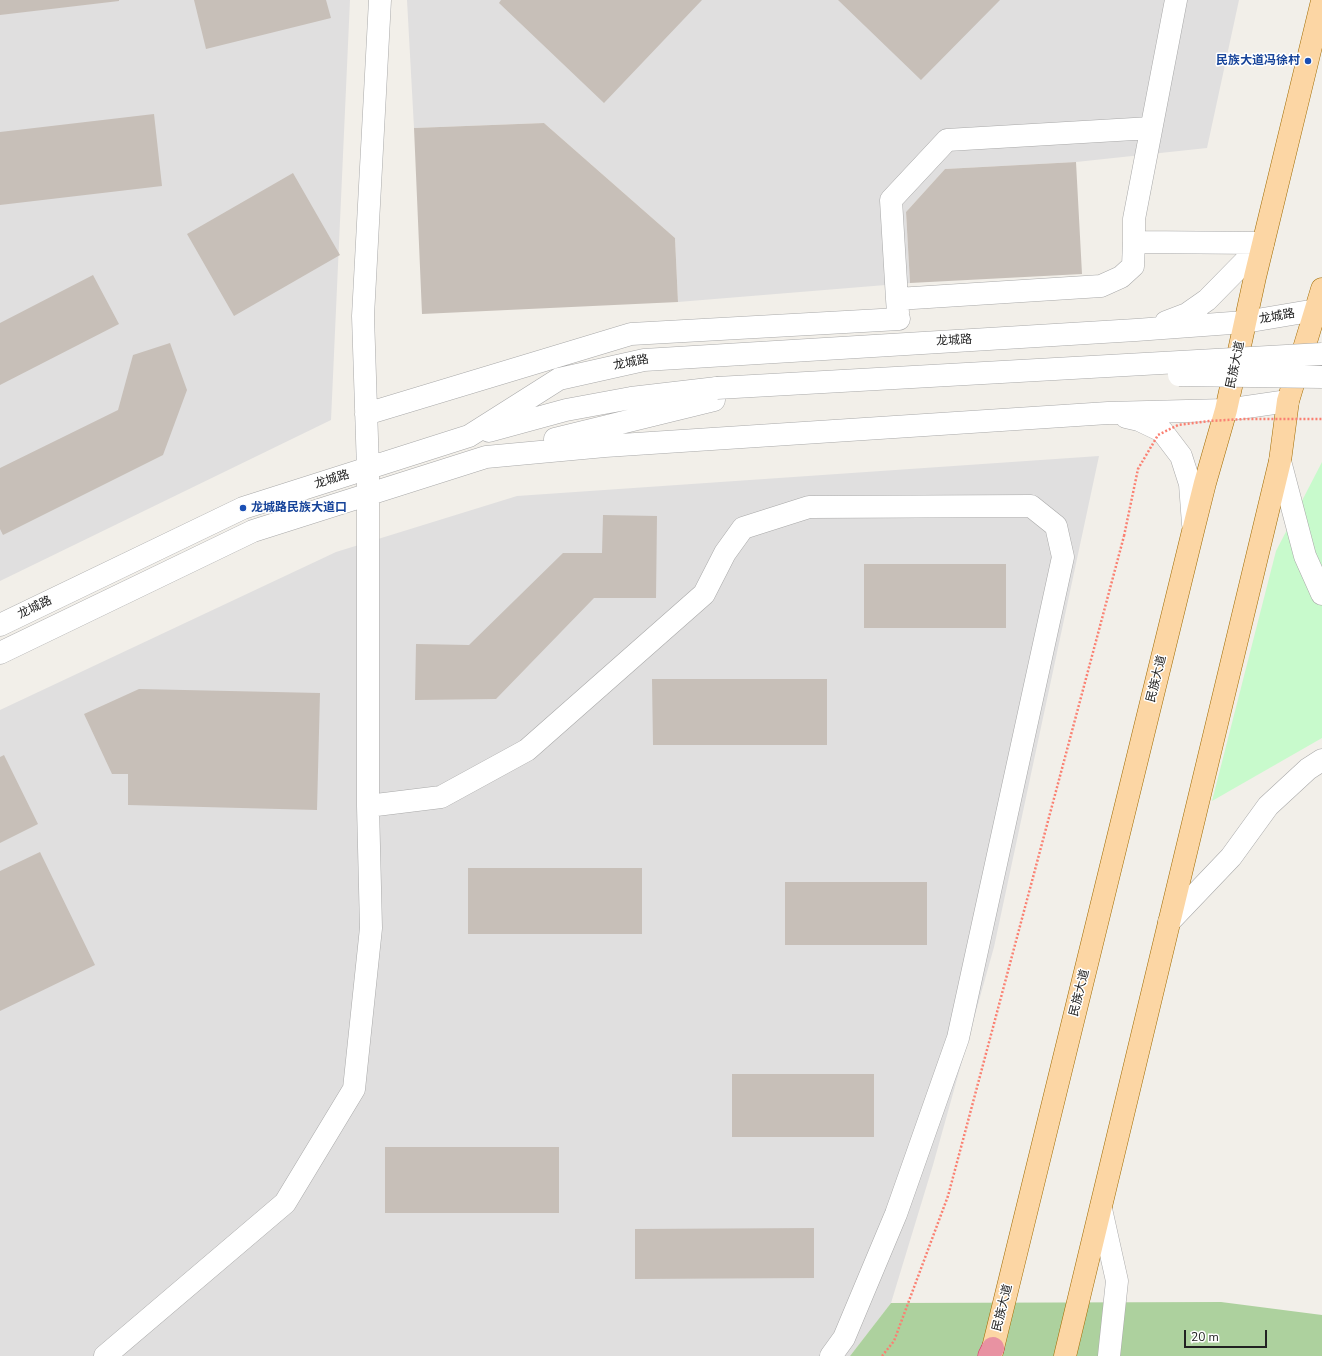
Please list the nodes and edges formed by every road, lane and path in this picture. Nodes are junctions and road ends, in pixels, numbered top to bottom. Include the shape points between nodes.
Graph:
1 (380, 0) edge
2 (1176, 0) edge
3 (1322, 2) edge
4 (1152, 128) junction
5 (1134, 242) junction
6 (1263, 243) junction
7 (1322, 289) edge
8 (898, 309) junction
9 (1316, 310) junction
10 (1245, 322) junction
11 (1136, 330) junction
12 (901, 344) junction
13 (1322, 354) edge
14 (1322, 365) edge
15 (1142, 375) junction
16 (1322, 377) edge
17 (717, 393) junction
18 (1288, 401) junction
19 (1226, 410) junction
20 (1108, 413) junction
21 (366, 414) junction
22 (1322, 419) edge
23 (469, 436) junction
24 (486, 457) junction
25 (1280, 461) junction
26 (368, 469) junction
27 (368, 495) junction
28 (1194, 527) junction
29 (1322, 594) edge
30 (0, 625) edge
31 (0, 653) edge
32 (1322, 760) edge
33 (368, 806) junction
34 (1169, 922) junction
35 (1101, 1209) junction
36 (991, 1353) edge
37 (105, 1356) edge
38 (830, 1356) edge
39 (882, 1356) edge
40 (1065, 1356) edge
41 (1109, 1356) edge

1 - 21 street via 363,316
2 - 4 street
3 - 6 main road, 民族大道
4 - 5 street via 1134,219
4 - 8 street via 947,140 891,200
5 - 6 street
5 - 8 street via 1133,266 1121,277 1101,286
6 - 10 main road, 民族大道
6 - 11 street via 1222,287 1187,314
7 - 9 main road
8 - 12 street
8 - 21 street via 631,334
9 - 10 street, 龙城路
9 - 18 main road
10 - 11 street, 龙城路
10 - 19 main road, 民族大道
11 - 12 street, 龙城路
12 - 23 street, 龙城路 via 644,360 559,379
13 - 17 street, bridge
14 - 15 street, bridge
15 - 16 street, bridge
15 - 17 street
17 - 23 street via 631,398 566,410
17 - 24 street
18 - 19 street, 龙城路
18 - 25 main road
19 - 20 street, 龙城路
19 - 28 main road, 民族大道
20 - 24 street, 龙城路 via 613,445
20 - 28 street via 1139,420 1162,431 1181,456 1190,484
21 - 26 street
22 - 39 path, bridge via 1244,419 1178,425 1158,435 1138,469 1124,536 948,1196 894,1341
23 - 26 street, 龙城路
24 - 27 street, 龙城路
25 - 29 street via 1305,556
25 - 34 main road
26 - 27 street
26 - 30 street, 龙城路 via 243,508
27 - 31 street, 龙城路 via 253,532
27 - 33 street
28 - 36 main road, 民族大道
32 - 34 street via 1308,769 1268,806 1230,857
33 - 37 street via 371,928 354,1089 285,1203
33 - 38 street via 441,797 527,750 704,594 725,553 743,528 809,507 1031,506 1056,526 1063,557 958,1038 896,1214 844,1338
34 - 35 main road
35 - 40 main road
35 - 41 street via 1117,1281

